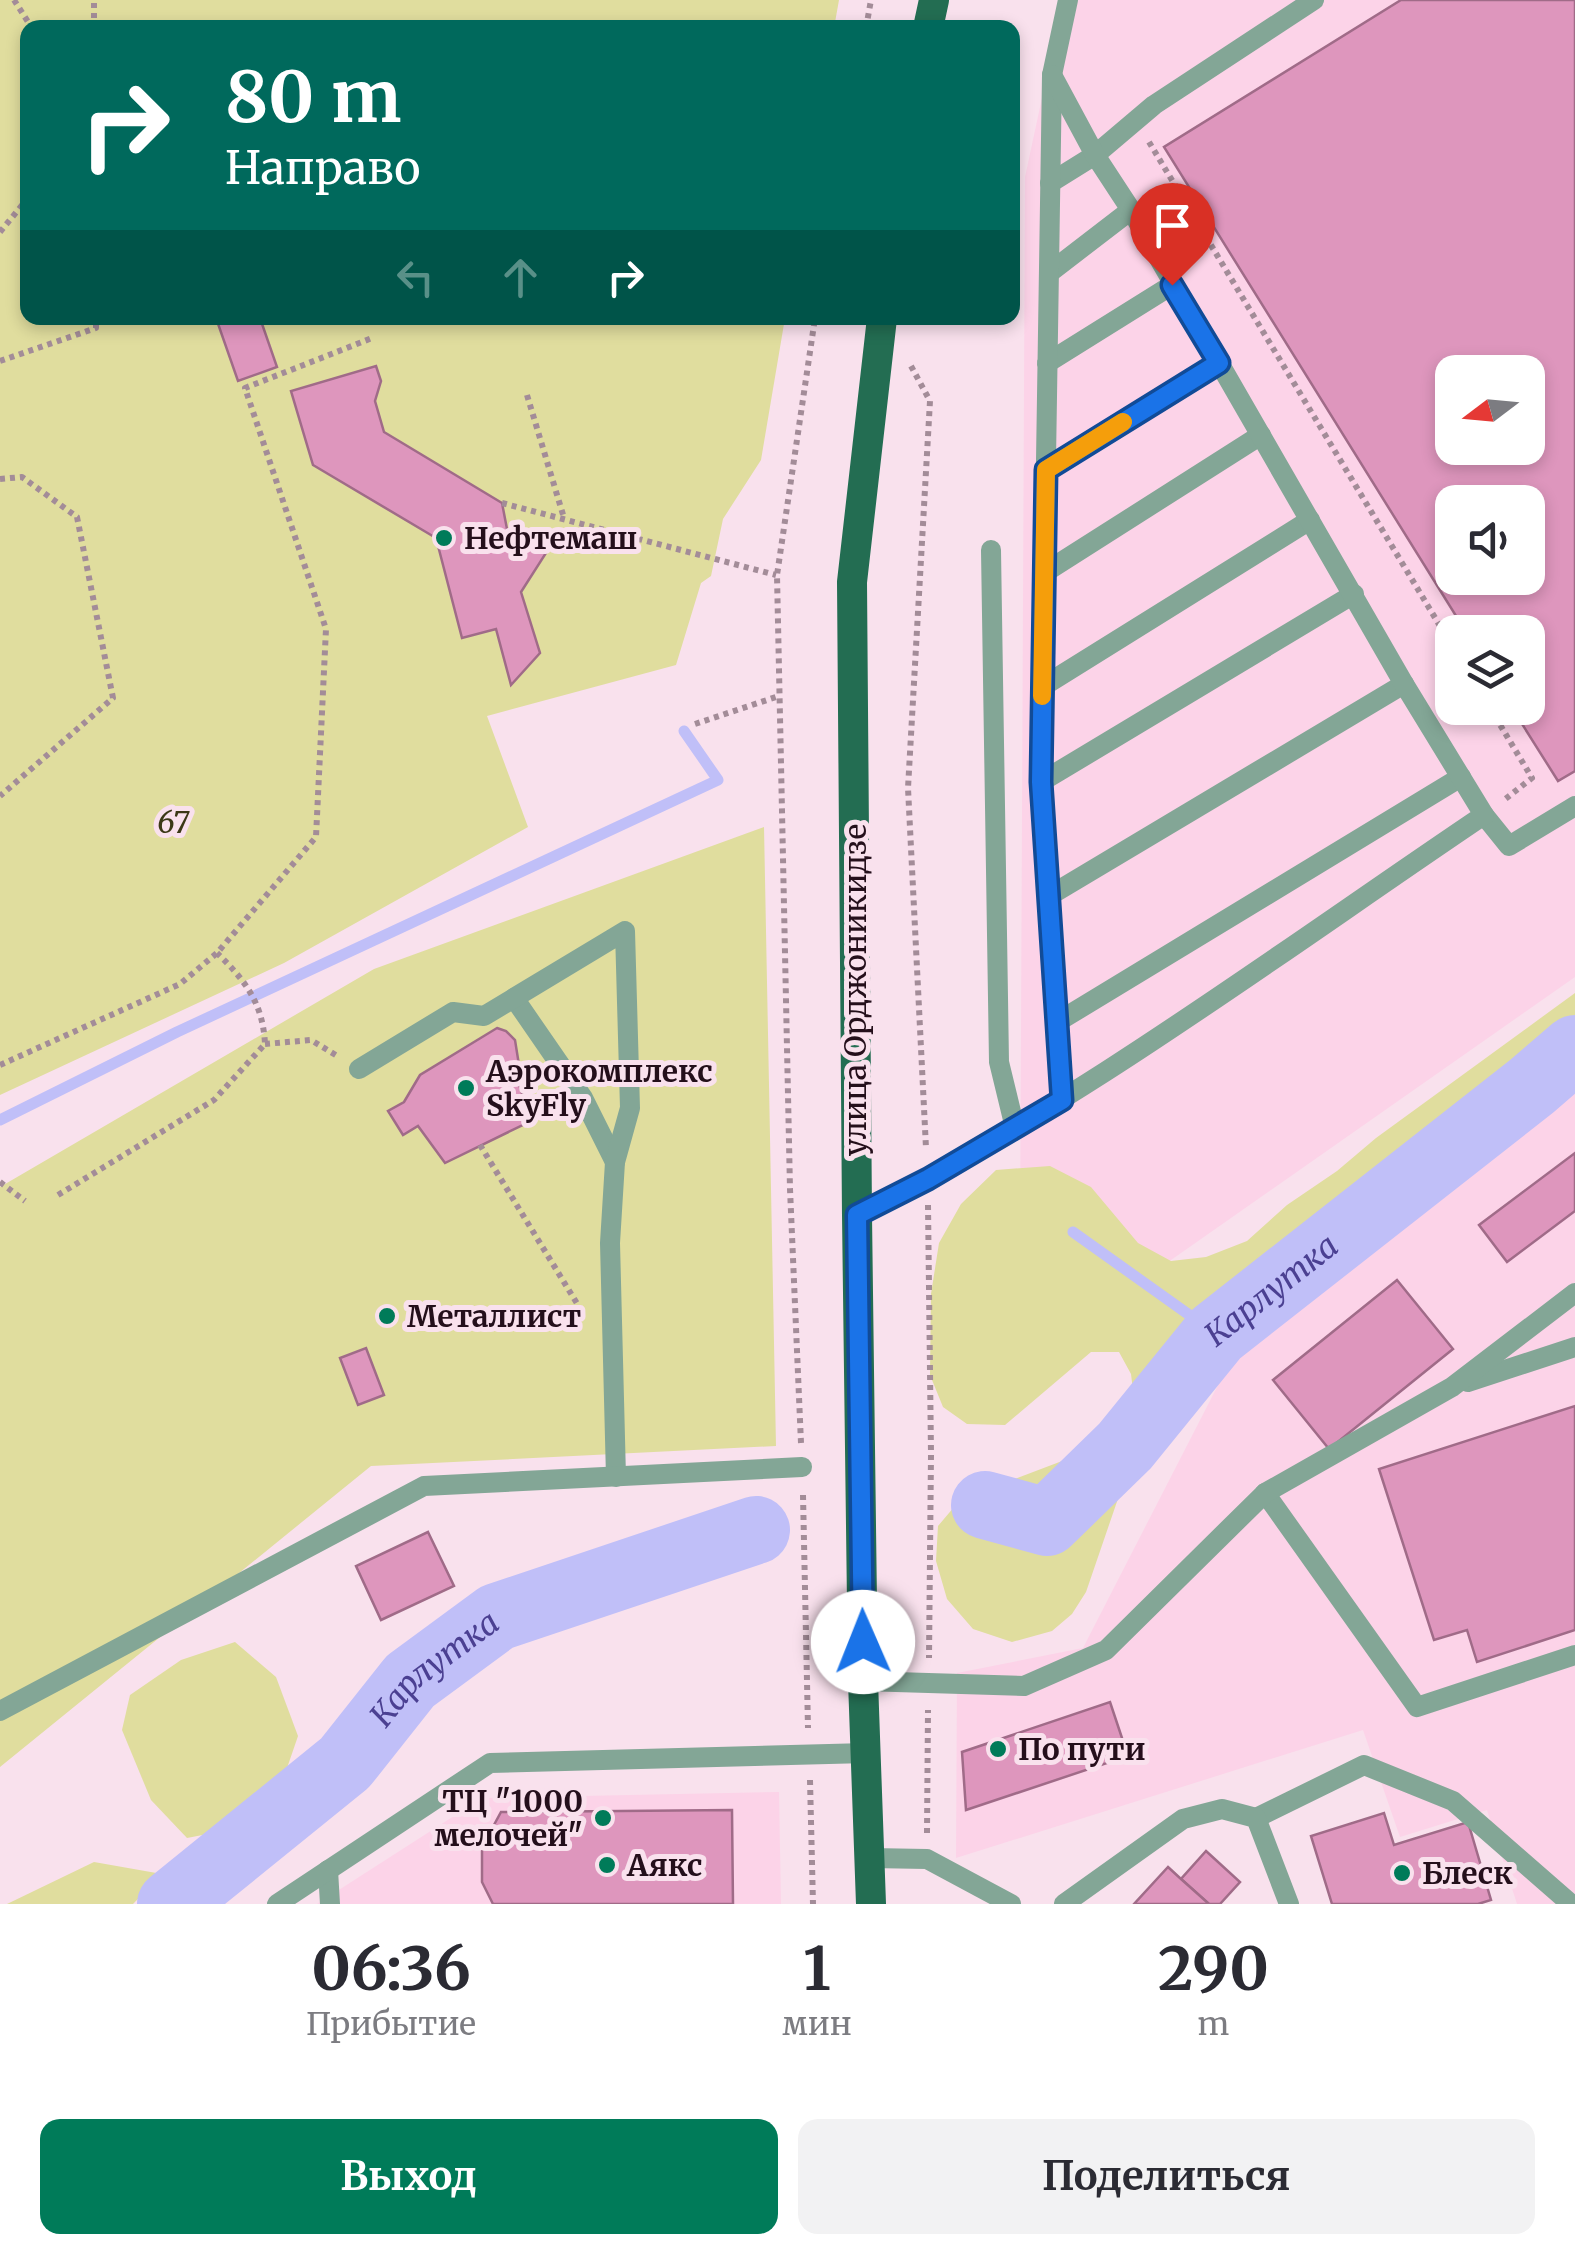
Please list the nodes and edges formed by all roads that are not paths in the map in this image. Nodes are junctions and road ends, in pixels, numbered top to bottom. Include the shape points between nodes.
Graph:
1 (1068, 0) edge
2 (1314, 0) edge
3 (1052, 75) junction
4 (1094, 155) junction
5 (1050, 183) junction
6 (1131, 210) junction
7 (1049, 273) junction
8 (1172, 285) junction
9 (881, 325) edge
10 (1047, 363) junction
11 (1219, 363) junction
12 (1260, 435) junction
13 (1046, 470) junction
14 (1310, 520) junction
15 (990, 550) dead end
16 (1044, 573) junction
17 (1354, 594) junction
18 (1404, 684) junction
19 (1042, 687) junction
20 (1460, 776) junction
21 (1041, 782) junction
22 (1575, 806) edge
23 (1484, 815) junction
24 (1049, 896) junction
25 (514, 998) junction
26 (1059, 1021) junction
27 (359, 1069) road end
28 (1062, 1100) junction
29 (1015, 1128) junction
30 (615, 1162) junction
31 (857, 1215) junction
32 (1575, 1294) edge
33 (1575, 1347) edge
34 (1452, 1388) junction
35 (802, 1466) road end
36 (616, 1477) junction
37 (1265, 1492) junction
38 (1575, 1656) edge
39 (863, 1681) junction
40 (0, 1711) edge
41 (867, 1753) junction
42 (1256, 1818) junction
43 (870, 1858) junction
44 (328, 1870) junction
45 (278, 1904) edge
46 (330, 1904) edge
47 (871, 1904) edge
48 (1011, 1904) edge
49 (1064, 1904) edge
50 (1289, 1904) edge
51 (1571, 1904) edge

1 - 3 lane
2 - 4 lane via 1136,119
3 - 4 lane
3 - 5 lane
4 - 5 lane
4 - 6 lane
5 - 7 lane
6 - 7 lane
6 - 8 lane
7 - 10 lane
8 - 10 lane
8 - 11 lane
9 - 31 main road, улица Орджоникидзе via 852,582
10 - 13 lane
11 - 12 lane
11 - 13 lane
12 - 14 lane
12 - 16 lane
13 - 16 lane
14 - 17 lane
14 - 19 lane
15 - 29 lane via 999,1062
16 - 19 lane
17 - 18 lane
17 - 21 lane
18 - 20 lane
18 - 24 lane
19 - 21 lane
20 - 23 lane
20 - 26 lane
21 - 24 lane
22 - 23 lane via 1509,846
23 - 28 lane
24 - 26 lane
25 - 27 lane via 484,1016 453,1012
25 - 30 lane via 583,1098
25 - 30 lane via 625,931 630,1108
26 - 28 lane
28 - 29 lane
29 - 31 lane
30 - 36 lane via 610,1359
31 - 39 main road, улица Орджоникидзе
32 - 34 lane
33 - 34 lane
34 - 37 lane
35 - 36 lane
36 - 40 lane via 424,1486
37 - 38 lane via 1416,1708
37 - 39 lane via 1106,1650 1024,1686
39 - 41 main road, улица Орджоникидзе
41 - 43 main road, улица Орджоникидзе
41 - 44 lane via 490,1763
42 - 49 lane via 1222,1809 1183,1819
42 - 50 lane
42 - 51 lane via 1364,1766 1453,1800
43 - 47 main road, улица Орджоникидзе
43 - 48 lane via 926,1859
44 - 45 lane
44 - 46 lane

